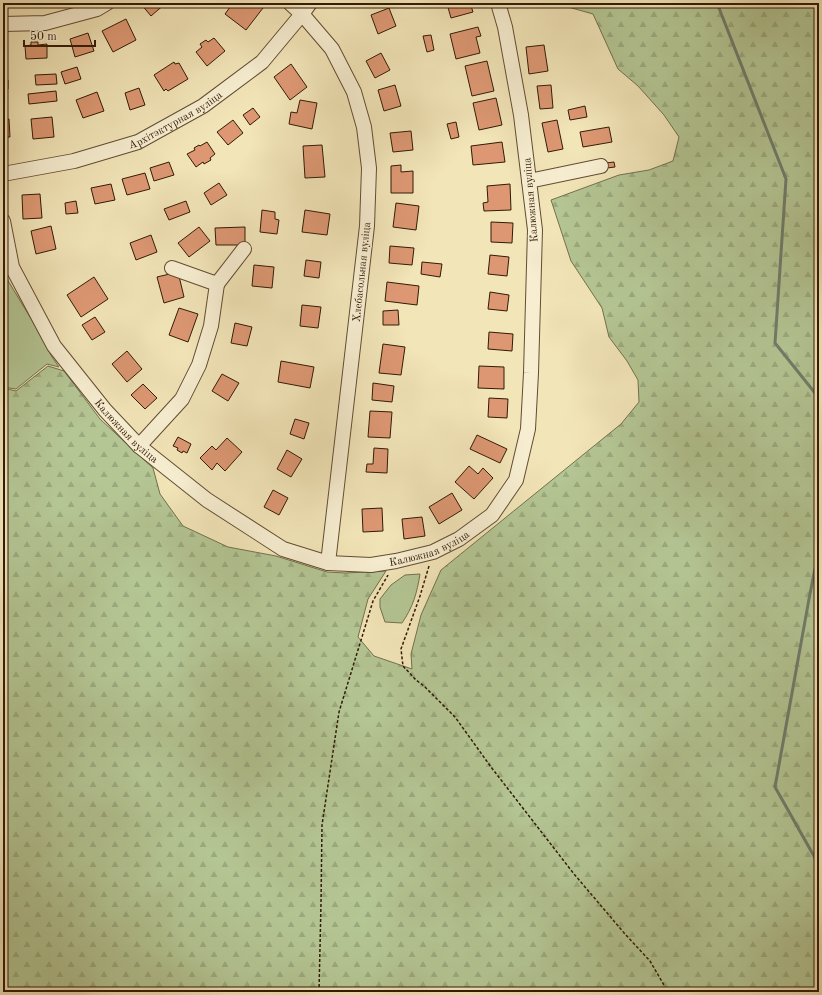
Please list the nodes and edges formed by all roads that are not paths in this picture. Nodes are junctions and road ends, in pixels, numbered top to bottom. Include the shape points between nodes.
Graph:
1 (106, 3) edge
2 (290, 3) edge
3 (498, 3) edge
4 (306, 8) edge
5 (3, 24) edge
6 (601, 166) dead end
7 (3, 174) edge
8 (529, 181) junction
9 (3, 221) edge
10 (244, 249) dead end
11 (172, 268) dead end
12 (217, 284) junction
13 (139, 446) junction
14 (328, 563) junction

1 - 5 street via 45,23
2 - 4 street, Хлебасольная вуліца
3 - 8 street, Калюжная вуліца via 505,27 521,115
4 - 7 street, Архітэктурная вуліца via 262,62 203,106 138,142 74,161
4 - 14 street, Хлебасольная вуліца via 332,49 354,92 364,127 369,168 367,226
6 - 8 street
8 - 14 street, Калюжная вуліца via 535,230 531,373 528,429 516,480 492,515 460,539 433,552 371,565
9 - 13 street, Калюжная вуліца via 12,267 54,346 105,410
10 - 12 street
11 - 12 street
12 - 13 street via 211,326 199,365 182,399
13 - 14 street, Калюжная вуліца via 207,500 283,549

